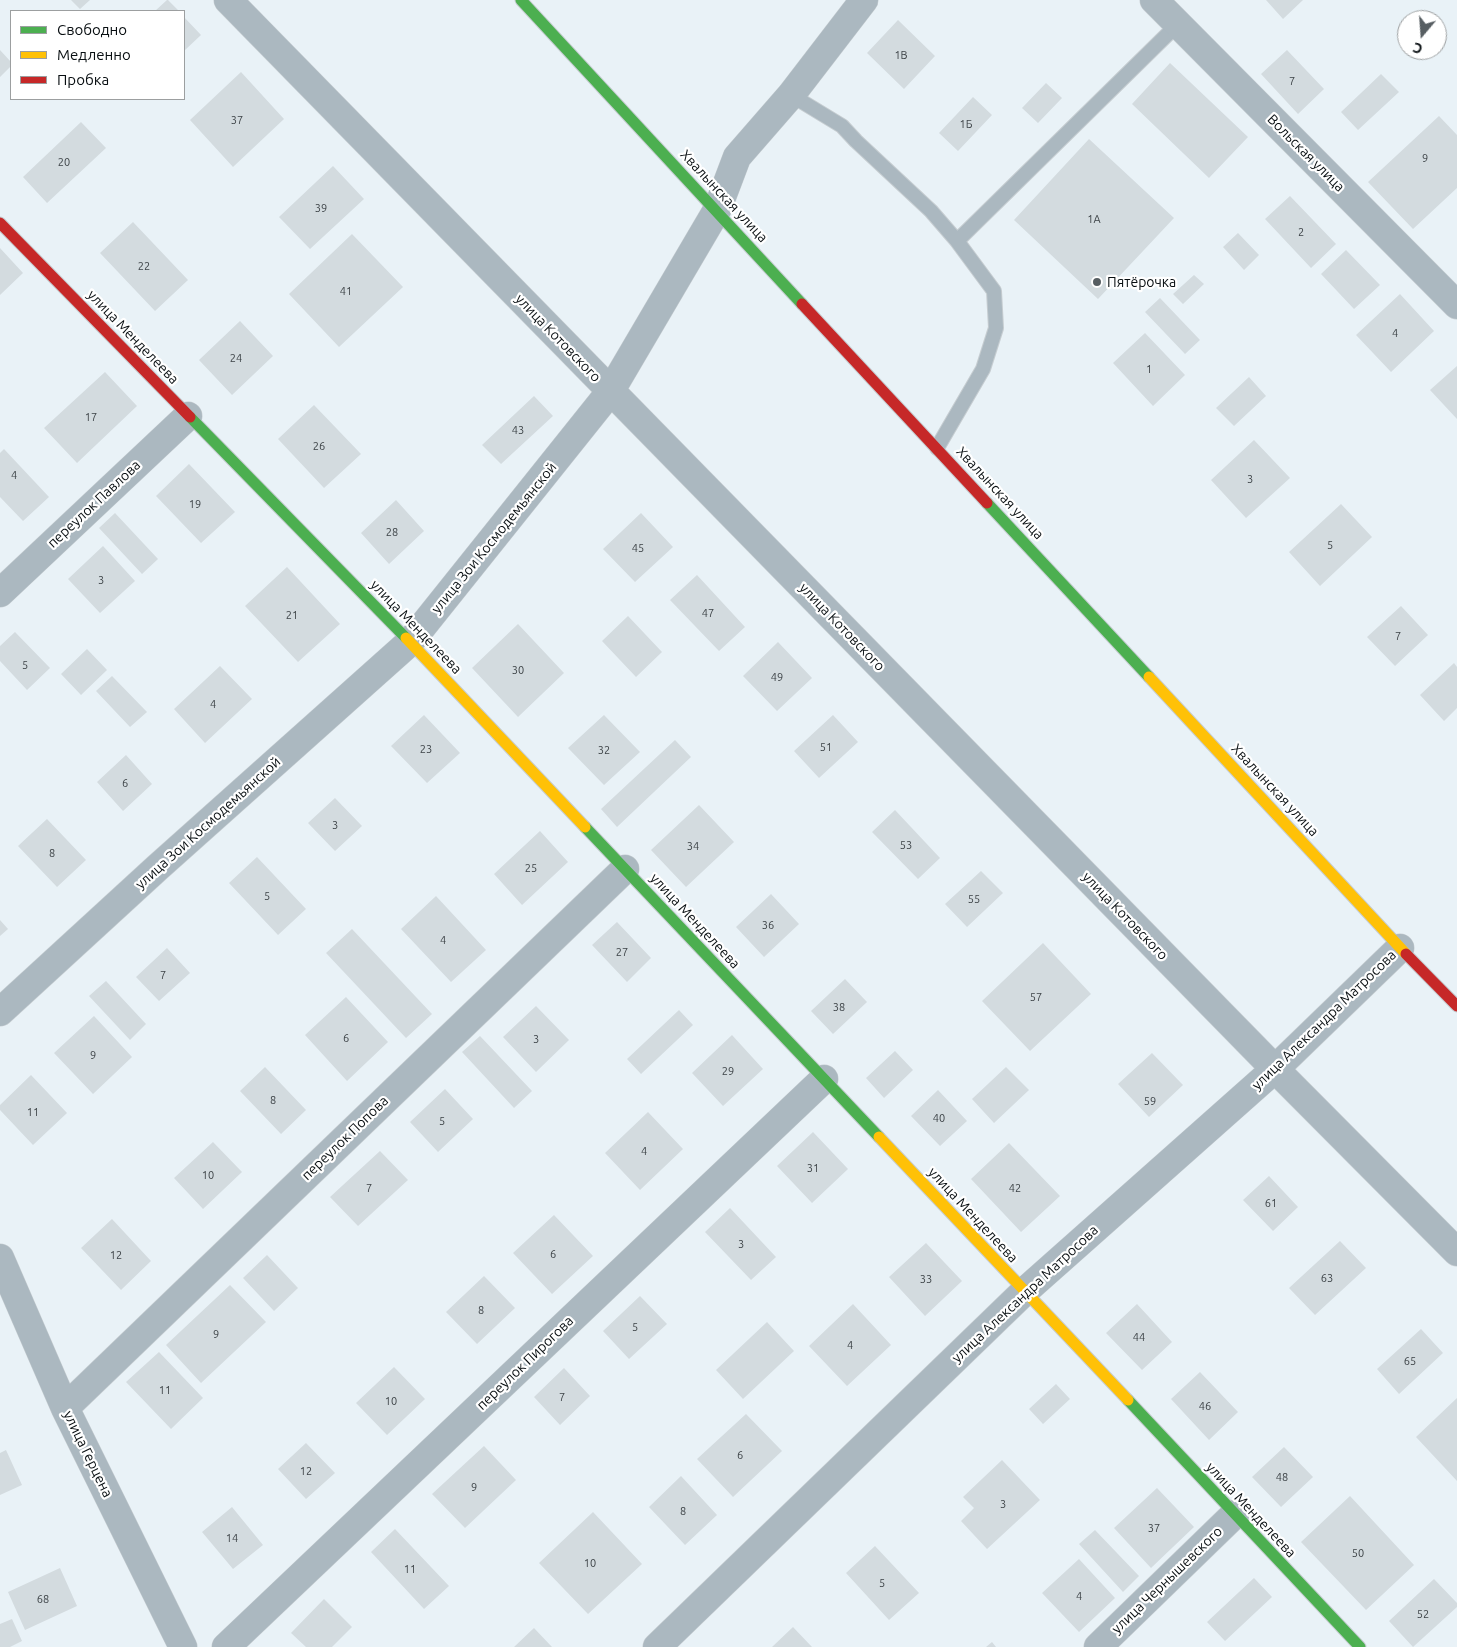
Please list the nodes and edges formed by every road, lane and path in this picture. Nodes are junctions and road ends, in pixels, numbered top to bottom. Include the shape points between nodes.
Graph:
1 (228, 0) edge
2 (521, 0) edge
3 (864, 0) edge
4 (1154, 0) edge
5 (1178, 24) junction
6 (791, 95) junction
7 (718, 210) junction
8 (0, 223) edge
9 (957, 241) junction
10 (1457, 305) edge
11 (610, 392) junction
12 (188, 416) junction
13 (937, 448) junction
14 (0, 593) edge
15 (410, 642) junction
16 (626, 869) junction
17 (1400, 948) junction
18 (1457, 1006) edge
19 (0, 1012) edge
20 (1274, 1068) junction
21 (824, 1079) junction
22 (1457, 1252) edge
23 (0, 1258) edge
24 (1025, 1291) junction
25 (65, 1408) junction
26 (1235, 1514) junction
27 (183, 1647) edge
28 (226, 1647) edge
29 (657, 1647) edge
30 (1098, 1647) edge
31 (1360, 1647) edge

1 - 11 street, улица Котовского
2 - 7 street, Хвалынская улица
3 - 6 street, улица Зои Космодемьянской
4 - 5 street, Вольская улица
5 - 9 lane
5 - 10 street, Вольская улица
6 - 7 street, улица Зои Космодемьянской via 737,156
6 - 9 lane via 842,126 931,211
7 - 11 street, улица Зои Космодемьянской
7 - 13 street, Хвалынская улица
8 - 12 street, улица Менделеева
9 - 13 lane via 994,291 996,328 983,369
11 - 15 street, улица Зои Космодемьянской
11 - 20 street, улица Котовского
12 - 14 street, переулок Павлова
12 - 15 street, улица Менделеева
13 - 17 street, Хвалынская улица
15 - 16 street, улица Менделеева
15 - 19 street, улица Зои Космодемьянской
16 - 21 street, улица Менделеева
16 - 25 street, переулок Попова
17 - 18 street, Хвалынская улица
17 - 20 street, улица Александра Матросова
20 - 22 street, улица Котовского
20 - 24 street, улица Александра Матросова
21 - 24 street, улица Менделеева
21 - 28 street, переулок Пирогова
23 - 25 street, улица Герцена
24 - 26 street, улица Менделеева
24 - 29 street, улица Александра Матросова
25 - 27 street, улица Герцена
26 - 30 street, улица Чернышевского
26 - 31 street, улица Менделеева

